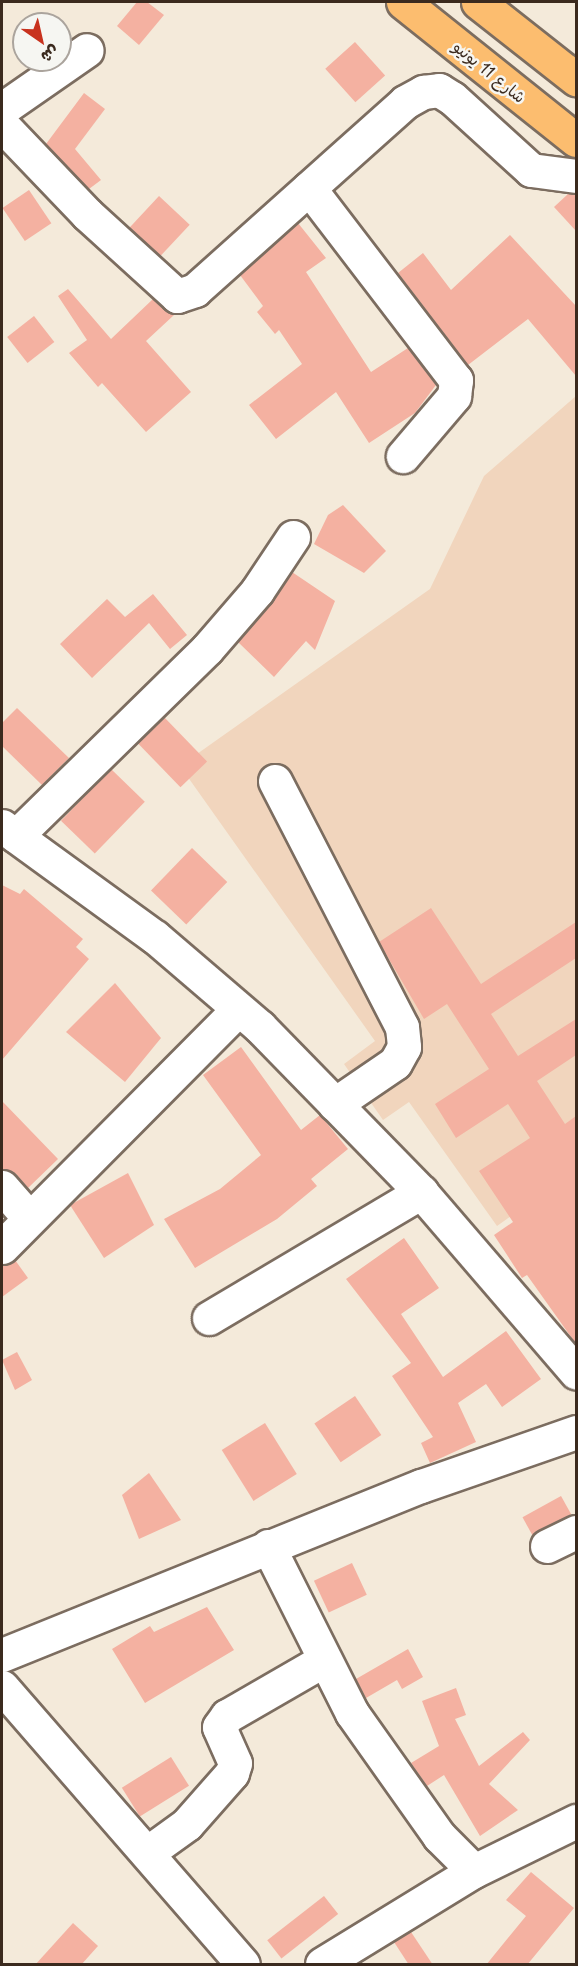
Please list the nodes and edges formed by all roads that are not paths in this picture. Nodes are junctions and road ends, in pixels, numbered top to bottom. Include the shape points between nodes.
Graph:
1 (402, 2) edge
2 (478, 2) edge
3 (87, 50) dead end
4 (576, 79) edge
5 (2, 109) edge
6 (2, 125) edge
7 (576, 140) edge
8 (576, 176) edge
9 (309, 188) junction
10 (403, 456) dead end
11 (293, 537) dead end
12 (275, 781) dead end
13 (9, 831) edge
14 (238, 1009) junction
15 (334, 1104) junction
16 (2, 1187) edge
17 (421, 1192) junction
18 (28, 1218) junction
19 (2, 1246) edge
20 (209, 1318) dead end
21 (576, 1372) edge
22 (576, 1432) edge
23 (576, 1532) edge
24 (268, 1546) junction
25 (547, 1546) dead end
26 (2, 1655) edge
27 (324, 1660) junction
28 (2, 1687) edge
29 (572, 1831) edge
30 (147, 1853) junction
31 (474, 1871) junction
32 (243, 1965) edge
33 (322, 1965) edge

1 - 7 highway, شارع 11 يونيو
2 - 4 highway
3 - 5 street
6 - 9 street via 87,214 177,296 195,290
8 - 9 street via 531,170 453,98 439,90 423,92 405,102
9 - 10 street via 456,380 454,396
11 - 13 street via 257,591 207,649
12 - 15 street via 402,1027 404,1047 395,1063
13 - 14 street via 155,937
14 - 15 street
14 - 18 street
15 - 17 street
16 - 18 street
17 - 20 street
17 - 21 street
18 - 19 street
22 - 24 street via 421,1486
23 - 25 street
24 - 26 street
24 - 27 street
27 - 30 street via 227,1716 219,1727 235,1763 232,1773 187,1824
27 - 31 street via 352,1713 394,1774 439,1836
28 - 30 street
29 - 31 street
30 - 32 street
31 - 33 street

